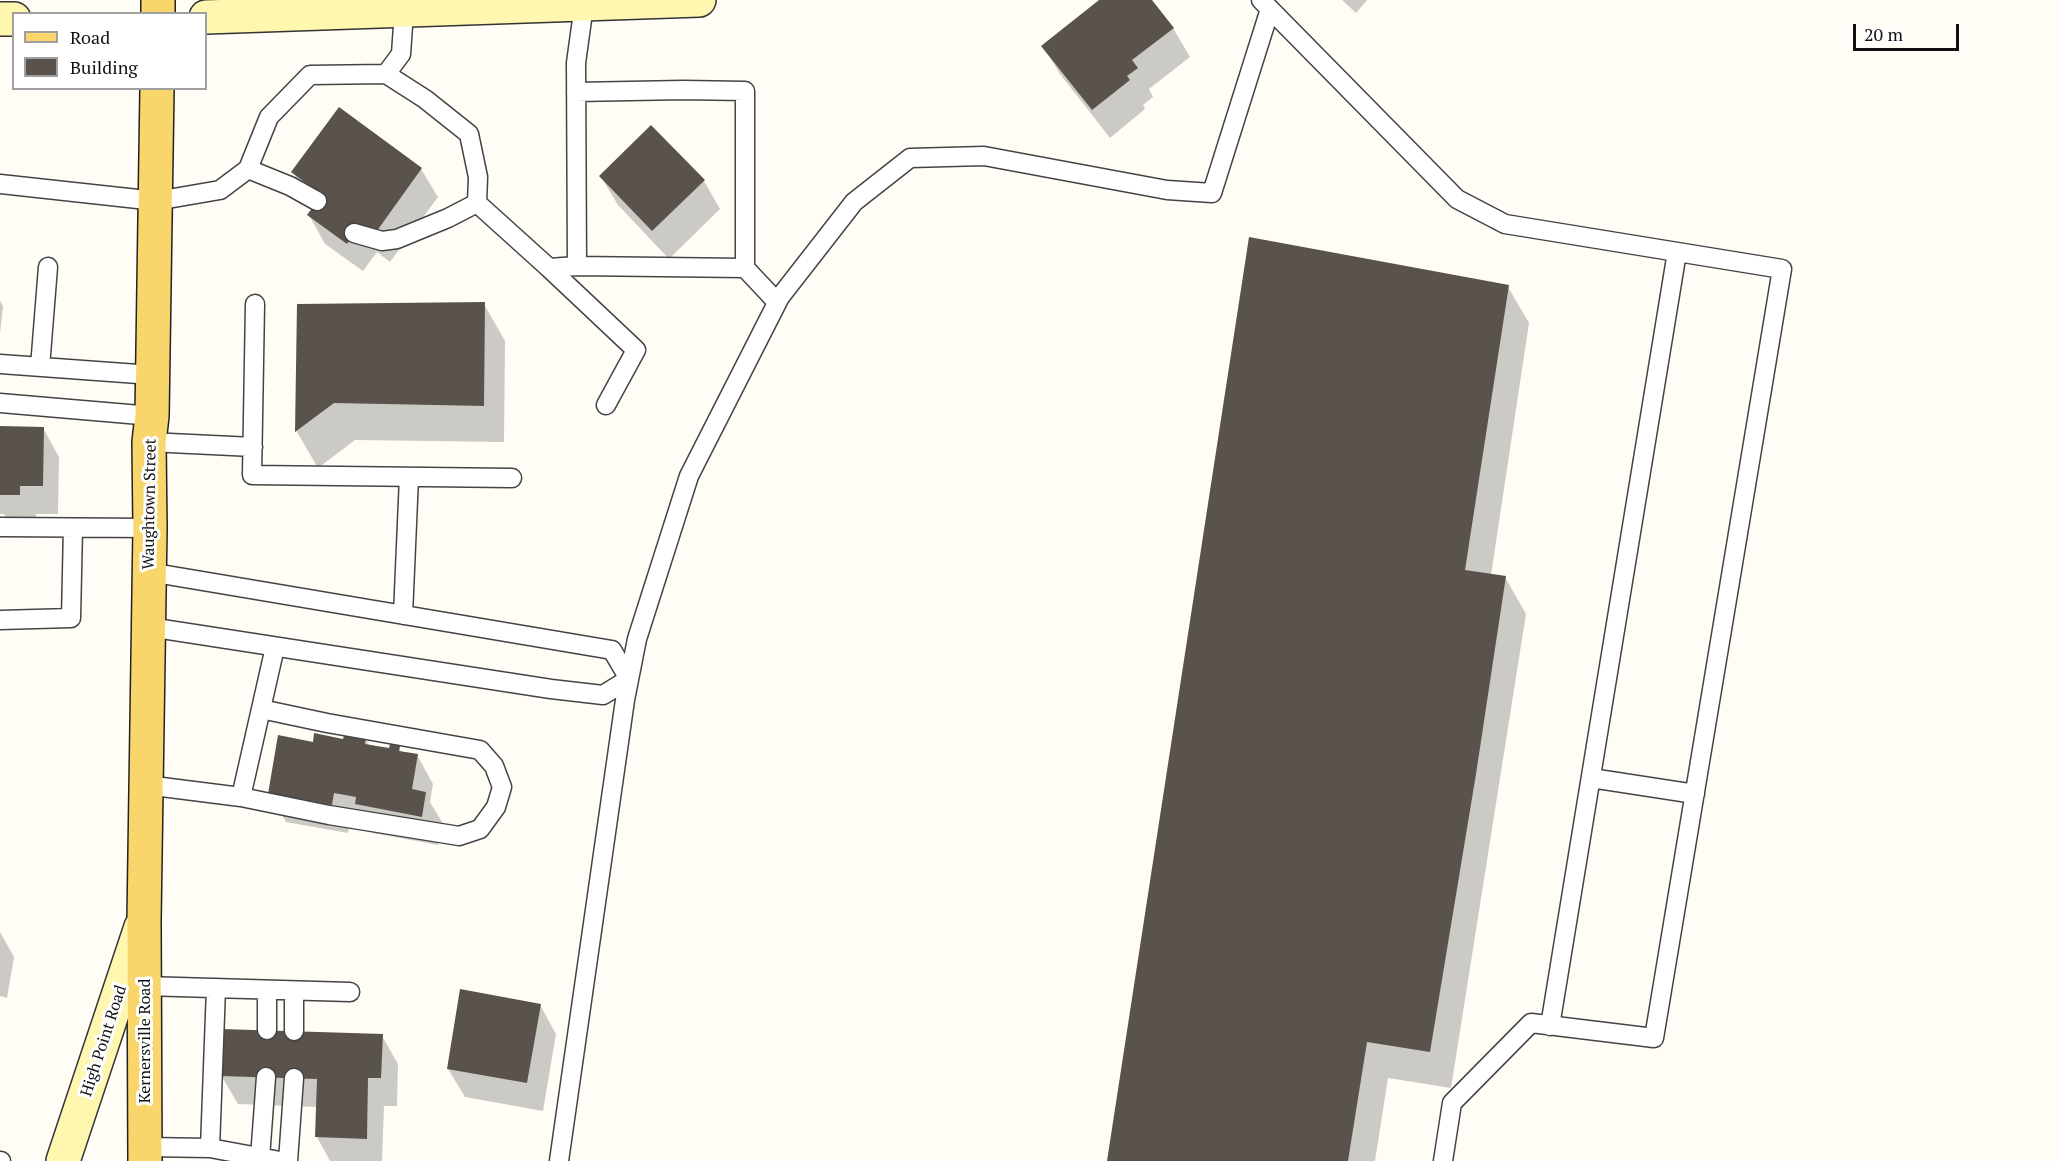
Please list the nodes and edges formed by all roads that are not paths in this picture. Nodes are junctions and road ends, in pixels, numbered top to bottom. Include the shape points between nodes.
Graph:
1 (699, 0) edge
2 (584, 4) junction
3 (1265, 5) edge
4 (404, 12) junction
5 (207, 17) edge
6 (386, 74) junction
7 (157, 90) edge
8 (576, 92) junction
9 (248, 170) junction
10 (0, 184) edge
11 (156, 201) junction
12 (317, 201) dead end
13 (477, 203) junction
14 (354, 232) dead end
15 (1677, 252) junction
16 (577, 266) junction
17 (48, 267) dead end
18 (549, 268) junction
19 (745, 268) junction
20 (777, 302) junction
21 (255, 304) dead end
22 (0, 364) edge
23 (40, 367) junction
24 (152, 375) junction
25 (0, 403) edge
26 (606, 405) dead end
27 (151, 429) junction
28 (253, 447) junction
29 (409, 477) junction
30 (512, 478) dead end
31 (0, 527) edge
32 (68, 528) junction
33 (150, 528) junction
34 (149, 572) junction
35 (403, 615) junction
36 (0, 620) edge
37 (149, 627) junction
38 (275, 647) junction
39 (629, 680) junction
40 (261, 709) junction
41 (1591, 778) junction
42 (146, 785) junction
43 (1695, 794) junction
44 (240, 797) junction
45 (144, 920) junction
46 (144, 986) junction
47 (216, 988) junction
48 (267, 990) junction
49 (294, 991) junction
50 (350, 992) dead end
51 (1550, 1026) junction
52 (267, 1030) dead end
53 (294, 1031) dead end
54 (266, 1077) dead end
55 (294, 1078) dead end
56 (210, 1148) junction
57 (145, 1154) edge
58 (260, 1158) junction
59 (63, 1161) edge
60 (280, 1161) edge
61 (288, 1161) edge
62 (559, 1161) edge
63 (1443, 1161) edge

1 - 2 main road
2 - 4 main road
2 - 8 lane
3 - 15 lane via 1458,199 1505,224
3 - 20 lane via 1212,193 1167,189 984,156 910,158 854,202
4 - 5 main road
4 - 6 lane via 400,54
6 - 9 lane via 310,75 269,117
6 - 13 lane via 426,99 469,134 478,177
7 - 11 main road, Waughtown Street
8 - 16 lane
8 - 19 lane via 745,91
9 - 11 lane via 220,190
9 - 12 lane
10 - 11 lane
11 - 24 main road, Waughtown Street
13 - 14 lane via 397,239 382,241
13 - 18 lane
15 - 41 lane
15 - 43 lane via 1782,269
16 - 18 lane
16 - 19 lane
17 - 23 lane
18 - 26 lane via 636,350
19 - 20 lane
20 - 39 lane via 688,476 637,639
21 - 28 lane
22 - 23 lane
23 - 24 lane
24 - 27 main road, Waughtown Street
25 - 27 lane
27 - 28 lane
27 - 33 main road, Waughtown Street
28 - 29 lane via 252,475
29 - 30 lane
29 - 35 lane
31 - 32 lane
32 - 33 lane
32 - 36 lane via 71,618
33 - 34 main road, Waughtown Street
34 - 35 lane
34 - 37 main road, Waughtown Street
35 - 39 lane via 612,650
37 - 38 lane
37 - 42 main road, Waughtown Street
38 - 39 lane via 603,696
38 - 40 lane
39 - 62 lane
40 - 44 lane
40 - 44 lane via 480,750 495,766 502,787 496,807 480,830 459,836
41 - 43 lane
41 - 51 lane
42 - 44 lane
42 - 45 main road, Waughtown Street
43 - 51 lane via 1654,1038
45 - 46 main road, Kernersville Road
45 - 59 main road, High Point Road
46 - 47 lane
46 - 57 main road, Kernersville Road
47 - 48 lane
47 - 56 lane
48 - 49 lane
48 - 52 lane
49 - 50 lane
49 - 53 lane
51 - 63 lane via 1531,1023 1452,1103
54 - 58 lane
55 - 61 lane
56 - 57 lane
56 - 58 lane
58 - 60 lane

